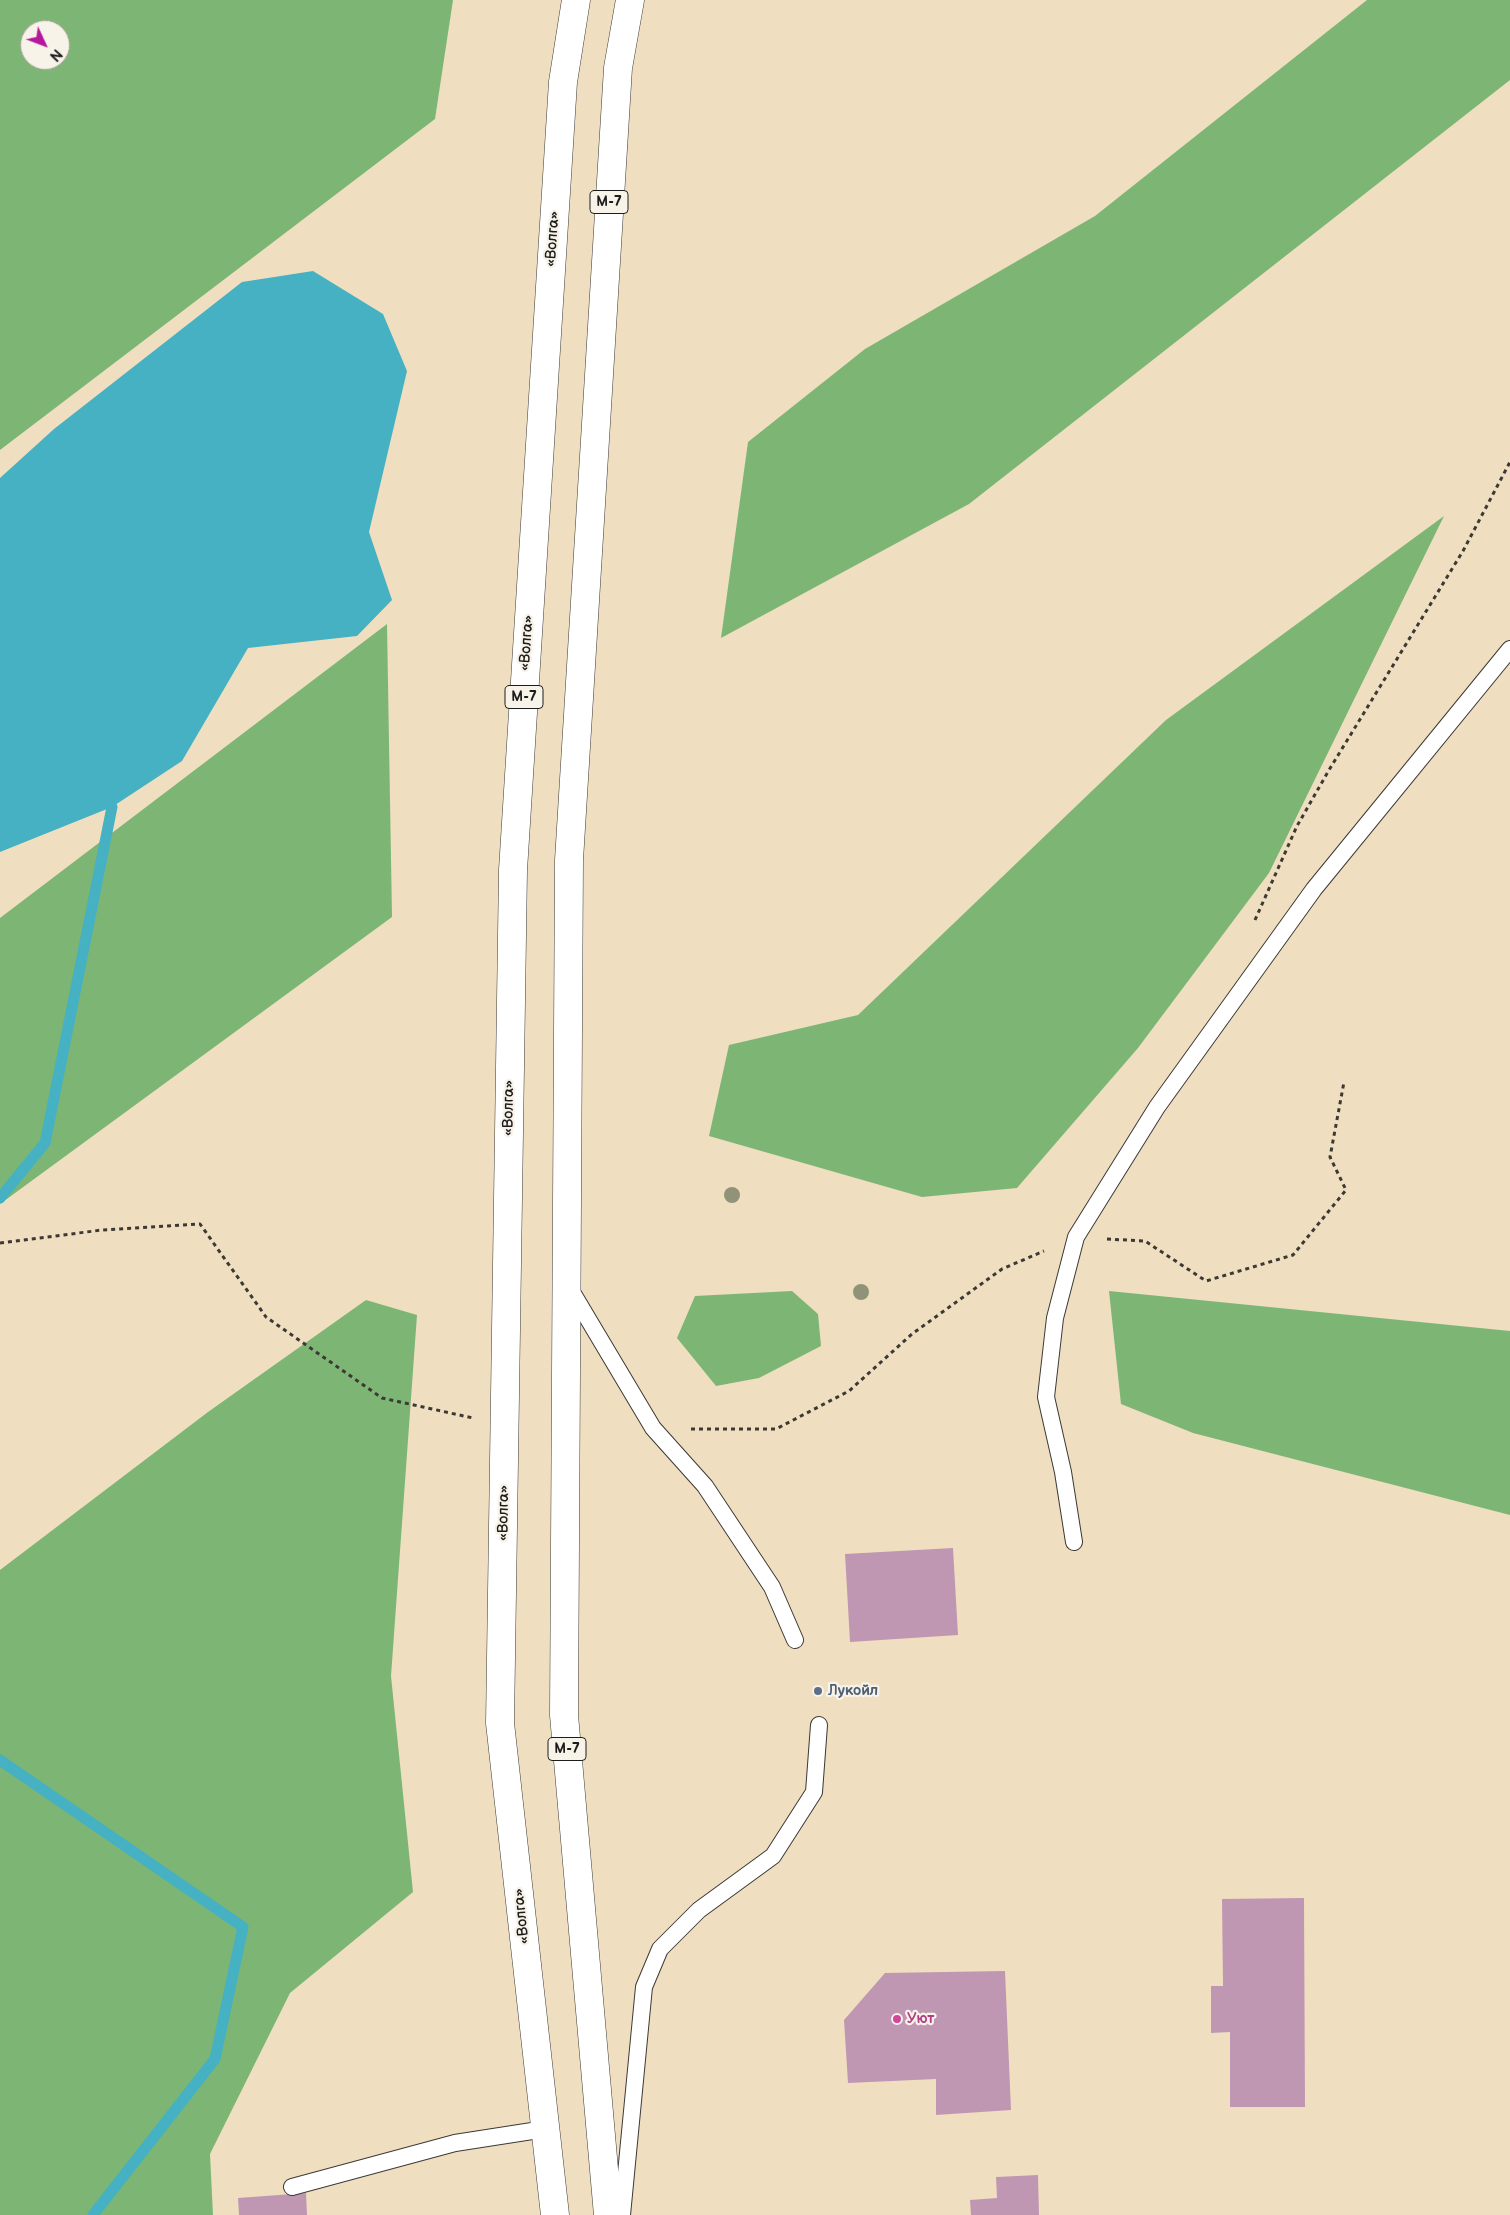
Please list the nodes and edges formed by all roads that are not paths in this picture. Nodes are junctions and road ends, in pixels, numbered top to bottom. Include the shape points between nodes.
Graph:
1 (576, 0) edge
2 (630, 0) edge
3 (1510, 649) edge
4 (566, 1282) junction
5 (1074, 1542) dead end
6 (795, 1640) dead end
7 (819, 1725) dead end
8 (545, 2129) junction
9 (292, 2187) dead end
10 (555, 2215) edge
11 (608, 2215) edge
12 (622, 2215) edge

1 - 8 highway, «Волга» / М-7 via 563,82 513,870 500,1723
2 - 4 highway, М-7 via 618,68 569,860
3 - 5 lane via 1314,889 1157,1107 1076,1237 1055,1318 1046,1398 1063,1472
4 - 6 lane via 653,1428 705,1486 772,1587
4 - 11 highway, М-7 via 564,1715
7 - 12 lane via 814,1792 773,1856 699,1910 660,1949 644,1987
8 - 9 lane via 455,2143
8 - 10 highway, «Волга» / М-7

